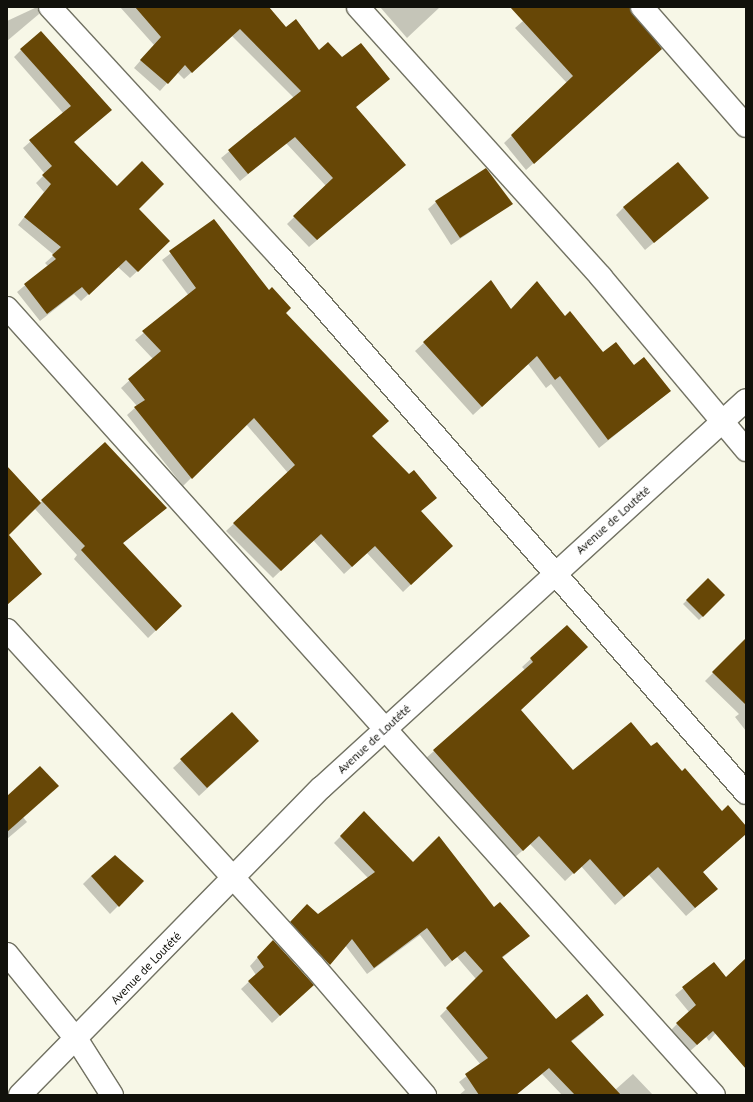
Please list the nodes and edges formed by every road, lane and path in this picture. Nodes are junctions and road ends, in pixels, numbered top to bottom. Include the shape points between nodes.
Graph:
1 (50, 7) edge
2 (358, 7) edge
3 (642, 7) edge
4 (746, 126) edge
5 (7, 308) edge
6 (746, 400) edge
7 (721, 423) junction
8 (746, 450) edge
9 (553, 574) junction
10 (7, 630) edge
11 (385, 729) junction
12 (746, 793) edge
13 (233, 877) junction
14 (7, 954) edge
15 (77, 1040) junction
16 (20, 1095) edge
17 (112, 1095) edge
18 (425, 1095) edge
19 (714, 1095) edge

1 - 9 street via 280,257
2 - 7 street via 601,277
3 - 4 street
5 - 11 street
6 - 7 street, Avenue de Loutété
7 - 8 street
7 - 9 street, Avenue de Loutété
9 - 11 street, Avenue de Loutété
9 - 12 street
10 - 13 street
11 - 13 street, Avenue de Loutété
11 - 19 street
13 - 15 street, Avenue de Loutété
13 - 18 street
14 - 15 street
15 - 16 street, Avenue de Loutété
15 - 17 street

